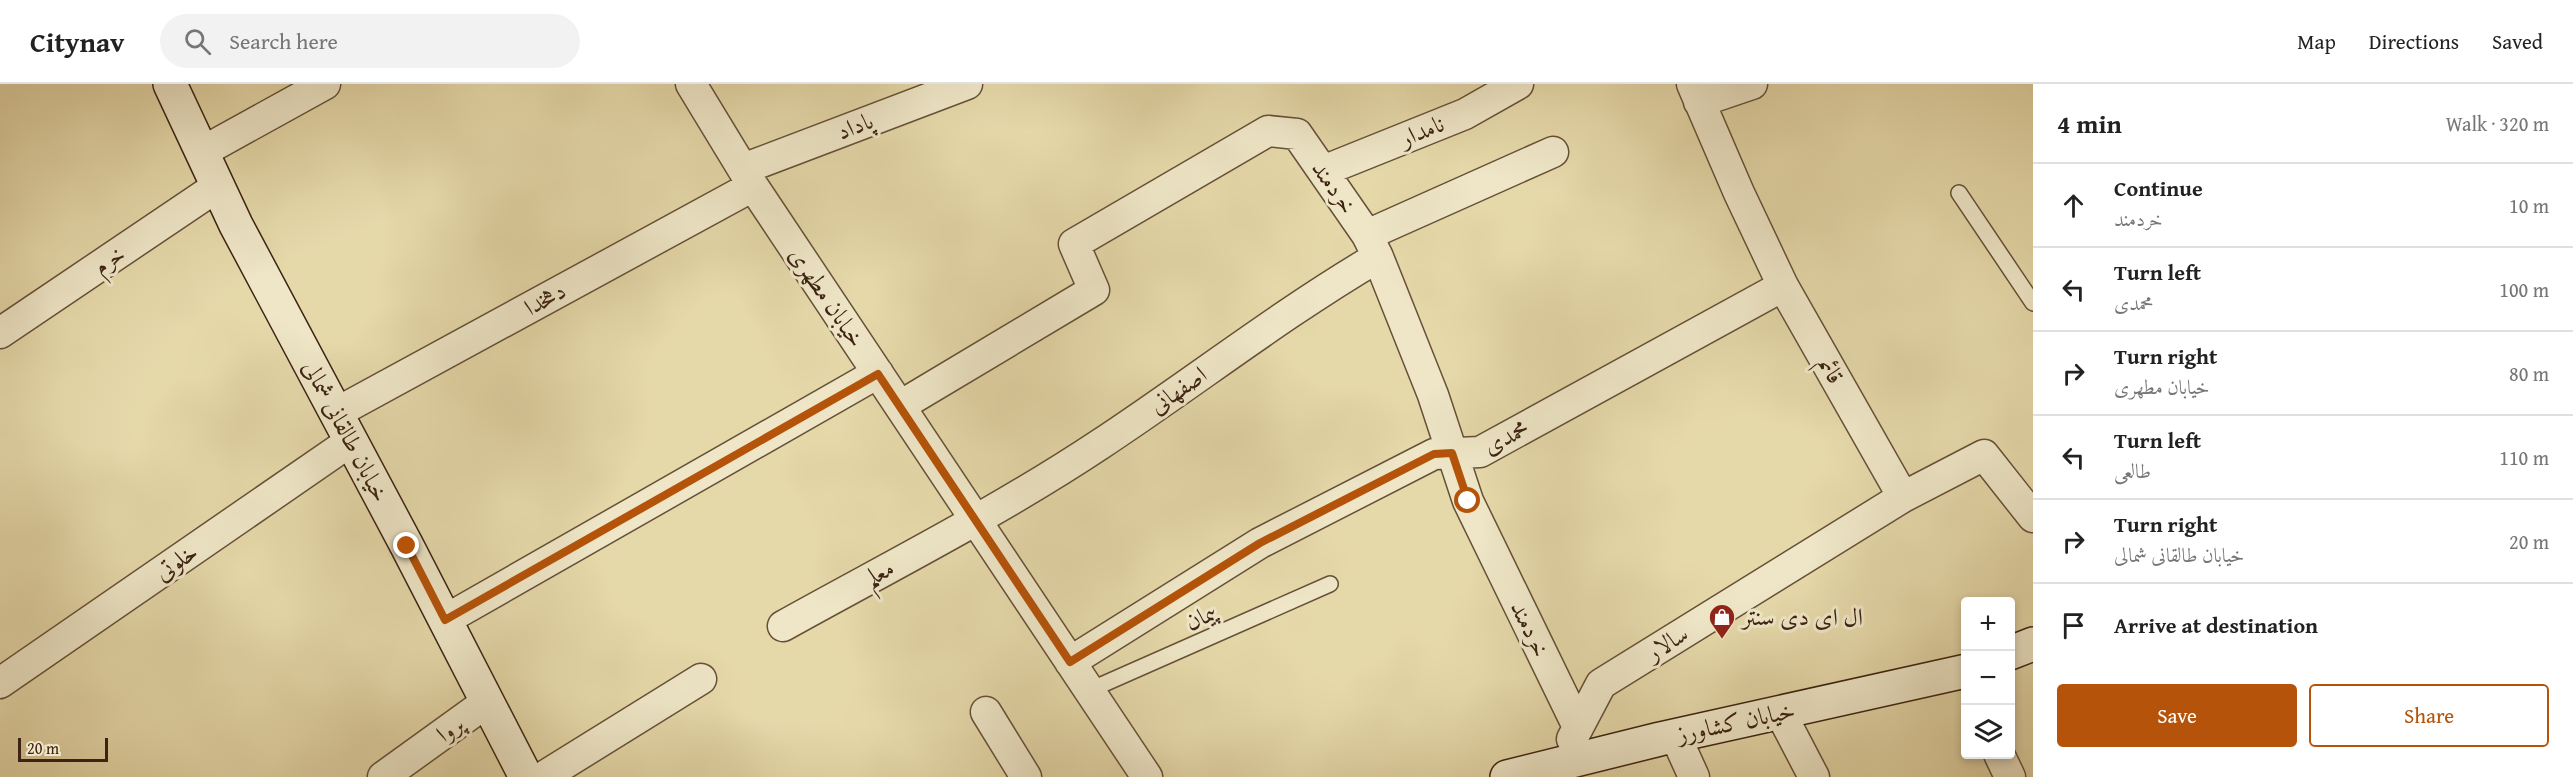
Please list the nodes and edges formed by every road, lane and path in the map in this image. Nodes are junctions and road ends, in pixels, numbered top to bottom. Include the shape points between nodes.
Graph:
1 (170, 84) edge
2 (325, 84) edge
3 (691, 84) edge
4 (967, 84) edge
5 (1518, 84) edge
6 (1752, 84) edge
7 (1696, 93) edge
8 (202, 152) junction
9 (1553, 152) dead end
10 (1323, 171) junction
11 (748, 177) junction
12 (218, 186) junction
13 (1959, 193) dead end
14 (1373, 246) junction
15 (1784, 286) junction
16 (2033, 303) edge
17 (0, 333) edge
18 (878, 374) junction
19 (900, 406) junction
20 (336, 412) junction
21 (351, 441) junction
22 (1452, 453) junction
23 (1903, 497) junction
24 (2029, 504) edge
25 (975, 519) junction
26 (1330, 584) dead end
27 (445, 620) junction
28 (783, 626) dead end
29 (2033, 644) edge
30 (2015, 651) edge
31 (1070, 662) junction
32 (1961, 678) edge
33 (701, 680) dead end
34 (0, 683) edge
35 (1090, 690) junction
36 (487, 702) junction
37 (986, 712) dead end
38 (1780, 712) junction
39 (1578, 727) junction
40 (1684, 756) edge
41 (2001, 759) edge
42 (1558, 764) junction
43 (383, 777) edge
44 (526, 777) edge
45 (543, 777) edge
46 (1026, 777) edge
47 (1147, 777) edge
48 (1507, 777) edge
49 (1814, 777) edge
50 (2010, 777) edge

1 - 8 main road, خیابان طالقانی شمالی
2 - 8 street
3 - 11 street, خیابان مطهری
4 - 11 street, پاداد
5 - 10 street, نامدار via 1465,114
6 - 7 street
7 - 15 street, قائم
8 - 12 main road, خیابان طالقانی شمالی
9 - 14 street, اصفهانی
10 - 14 street, خردمند
10 - 19 street, خردمند via 1297,134 1268,131 1074,244 1094,290
11 - 18 street, خیابان مطهری
11 - 20 street, دهخدا
12 - 17 street, خرم
12 - 20 main road, خیابان طالقانی شمالی
13 - 16 lane
14 - 22 street, خردمند
14 - 25 street, اصفهانی via 1310,297 1098,446
15 - 22 street, محمدی via 1480,452
15 - 23 street, قائم
18 - 19 street, خیابان مطهری
18 - 27 street
19 - 25 street, خیابان مطهری
20 - 21 main road, خیابان طالقانی شمالی
21 - 27 main road, خیابان طالقانی شمالی
21 - 34 street, خلوتی
22 - 31 street, محمدی via 1434,454 1260,543
22 - 39 street, خردمند via 1468,501
23 - 24 street via 1984,455
23 - 39 street, سالار via 1601,684
25 - 28 street, معلم
25 - 31 street, خیابان مطهری
26 - 35 lane, پیمان
27 - 36 main road, خیابان طالقانی شمالی
29 - 30 main road
31 - 35 street, خیابان مطهری
32 - 38 main road, خیابان کشاورز
33 - 45 street
35 - 47 street, خیابان مطهری
36 - 43 street, پروا
36 - 44 main road, خیابان طالقانی شمالی
37 - 46 street
38 - 40 main road, خیابان کشاورز
38 - 49 street
39 - 42 street, سالار
40 - 42 main road, خیابان کشاورز
41 - 50 street
42 - 48 main road, خیابان کشاورز

